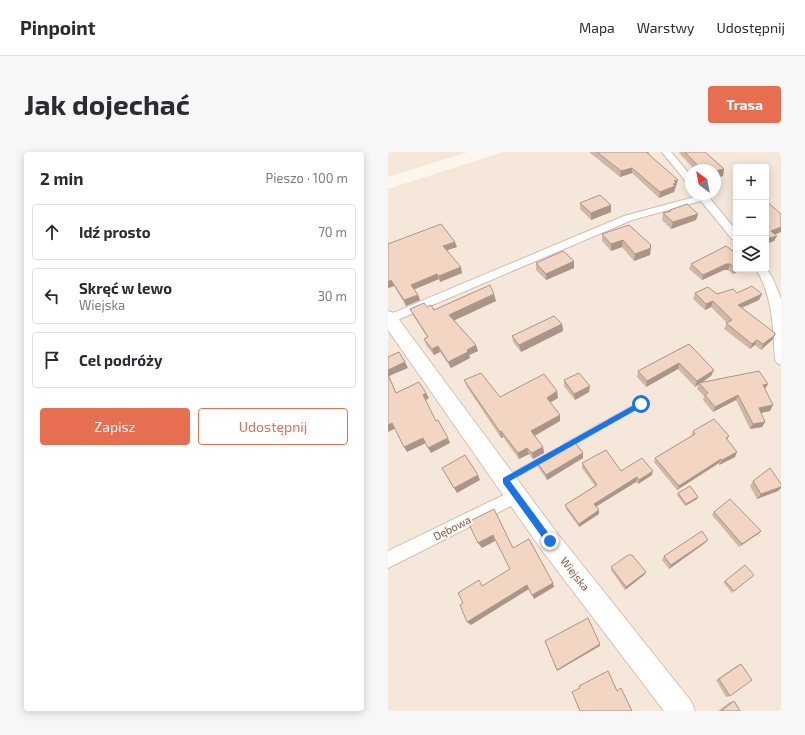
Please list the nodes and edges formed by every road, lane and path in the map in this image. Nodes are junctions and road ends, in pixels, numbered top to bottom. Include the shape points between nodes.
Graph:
1 (666, 152) edge
2 (685, 175) edge
3 (689, 200) edge
4 (706, 200) edge
5 (734, 236) edge
6 (763, 272) edge
7 (389, 318) edge
8 (781, 360) edge
9 (641, 404) dead end
10 (511, 488) junction
11 (388, 560) edge
12 (682, 711) edge

1 - 2 street
3 - 7 street via 628,218
4 - 5 street
6 - 8 street via 778,307
7 - 10 street, Wiejska
9 - 10 lane via 556,452
10 - 11 street, Dębowa
10 - 12 street, Wiejska

